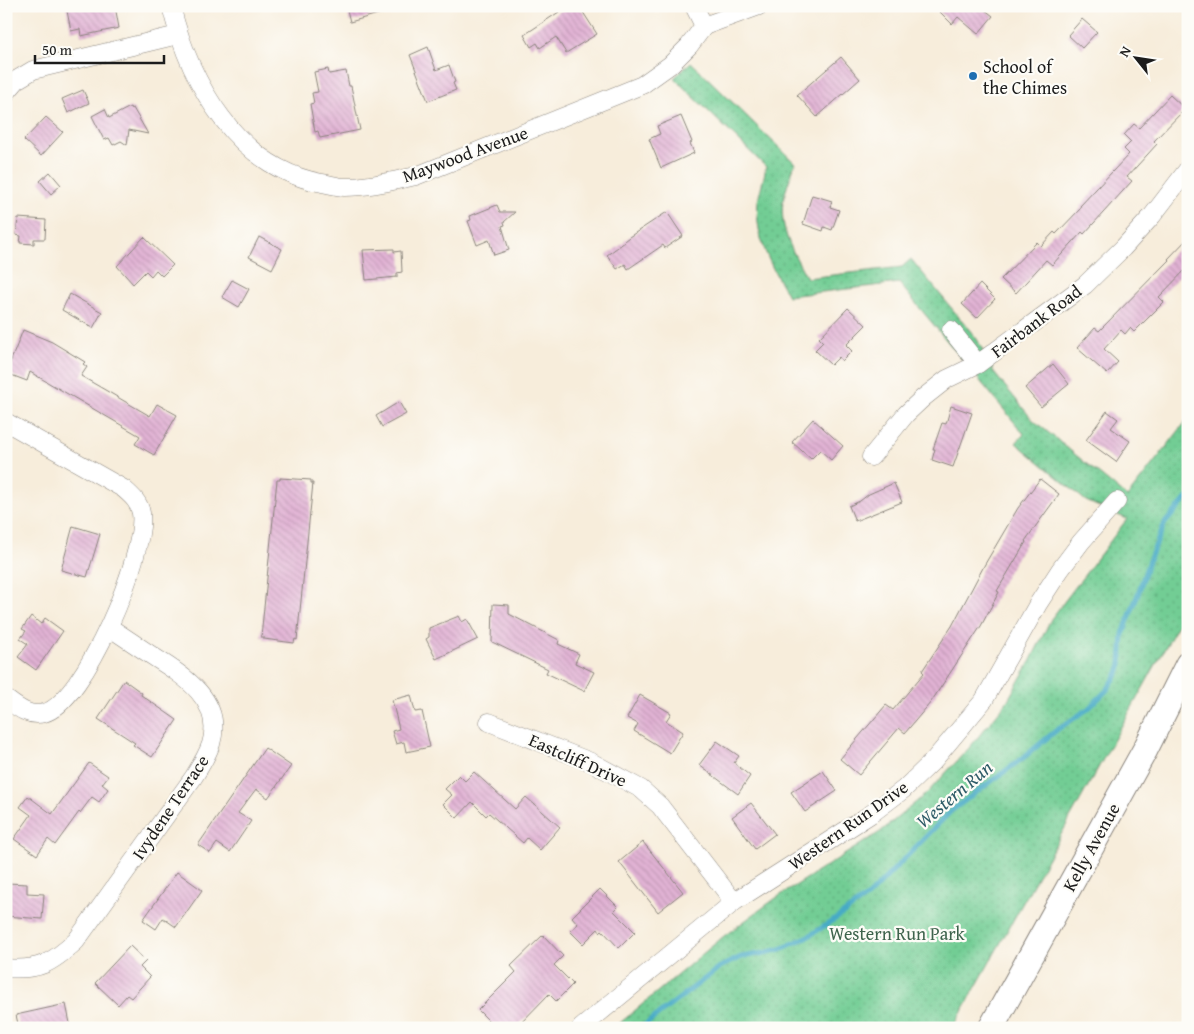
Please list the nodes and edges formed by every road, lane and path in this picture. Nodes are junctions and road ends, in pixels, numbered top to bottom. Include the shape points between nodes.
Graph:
1 (171, 6) edge
2 (694, 6) edge
3 (759, 6) edge
4 (704, 26) junction
5 (178, 35) junction
6 (6, 93) edge
7 (1188, 169) edge
8 (951, 330) dead end
9 (978, 364) junction
10 (6, 422) edge
11 (871, 458) dead end
12 (1117, 501) dead end
13 (109, 627) junction
14 (1188, 664) edge
15 (6, 699) edge
16 (489, 722) dead end
17 (734, 902) junction
18 (6, 968) edge
19 (581, 1028) edge
20 (991, 1028) edge

1 - 5 street, Maywood Avenue
2 - 4 street
3 - 4 street
4 - 5 street, Maywood Avenue via 670,65 642,85 416,176 378,185 343,187 287,174 263,160 242,141 219,115 197,80
5 - 6 street via 33,70
7 - 9 street, Fairbank Road via 1152,216 1084,285
8 - 9 street
9 - 11 street, Fairbank Road via 948,379 923,398
10 - 13 street via 104,477 136,500 141,512 138,543 126,587
12 - 17 street, Western Run Drive via 1060,570 984,700 933,761 871,814
13 - 15 street via 81,677 58,706 36,714 21,710
13 - 18 street, Ivydene Terrace via 197,688 211,714 211,742 193,778 76,941 62,954 32,969
14 - 20 main road, Kelly Avenue via 1145,750
16 - 17 street, Eastcliff Drive via 591,762 641,788 660,806
17 - 19 street, Western Run Drive

